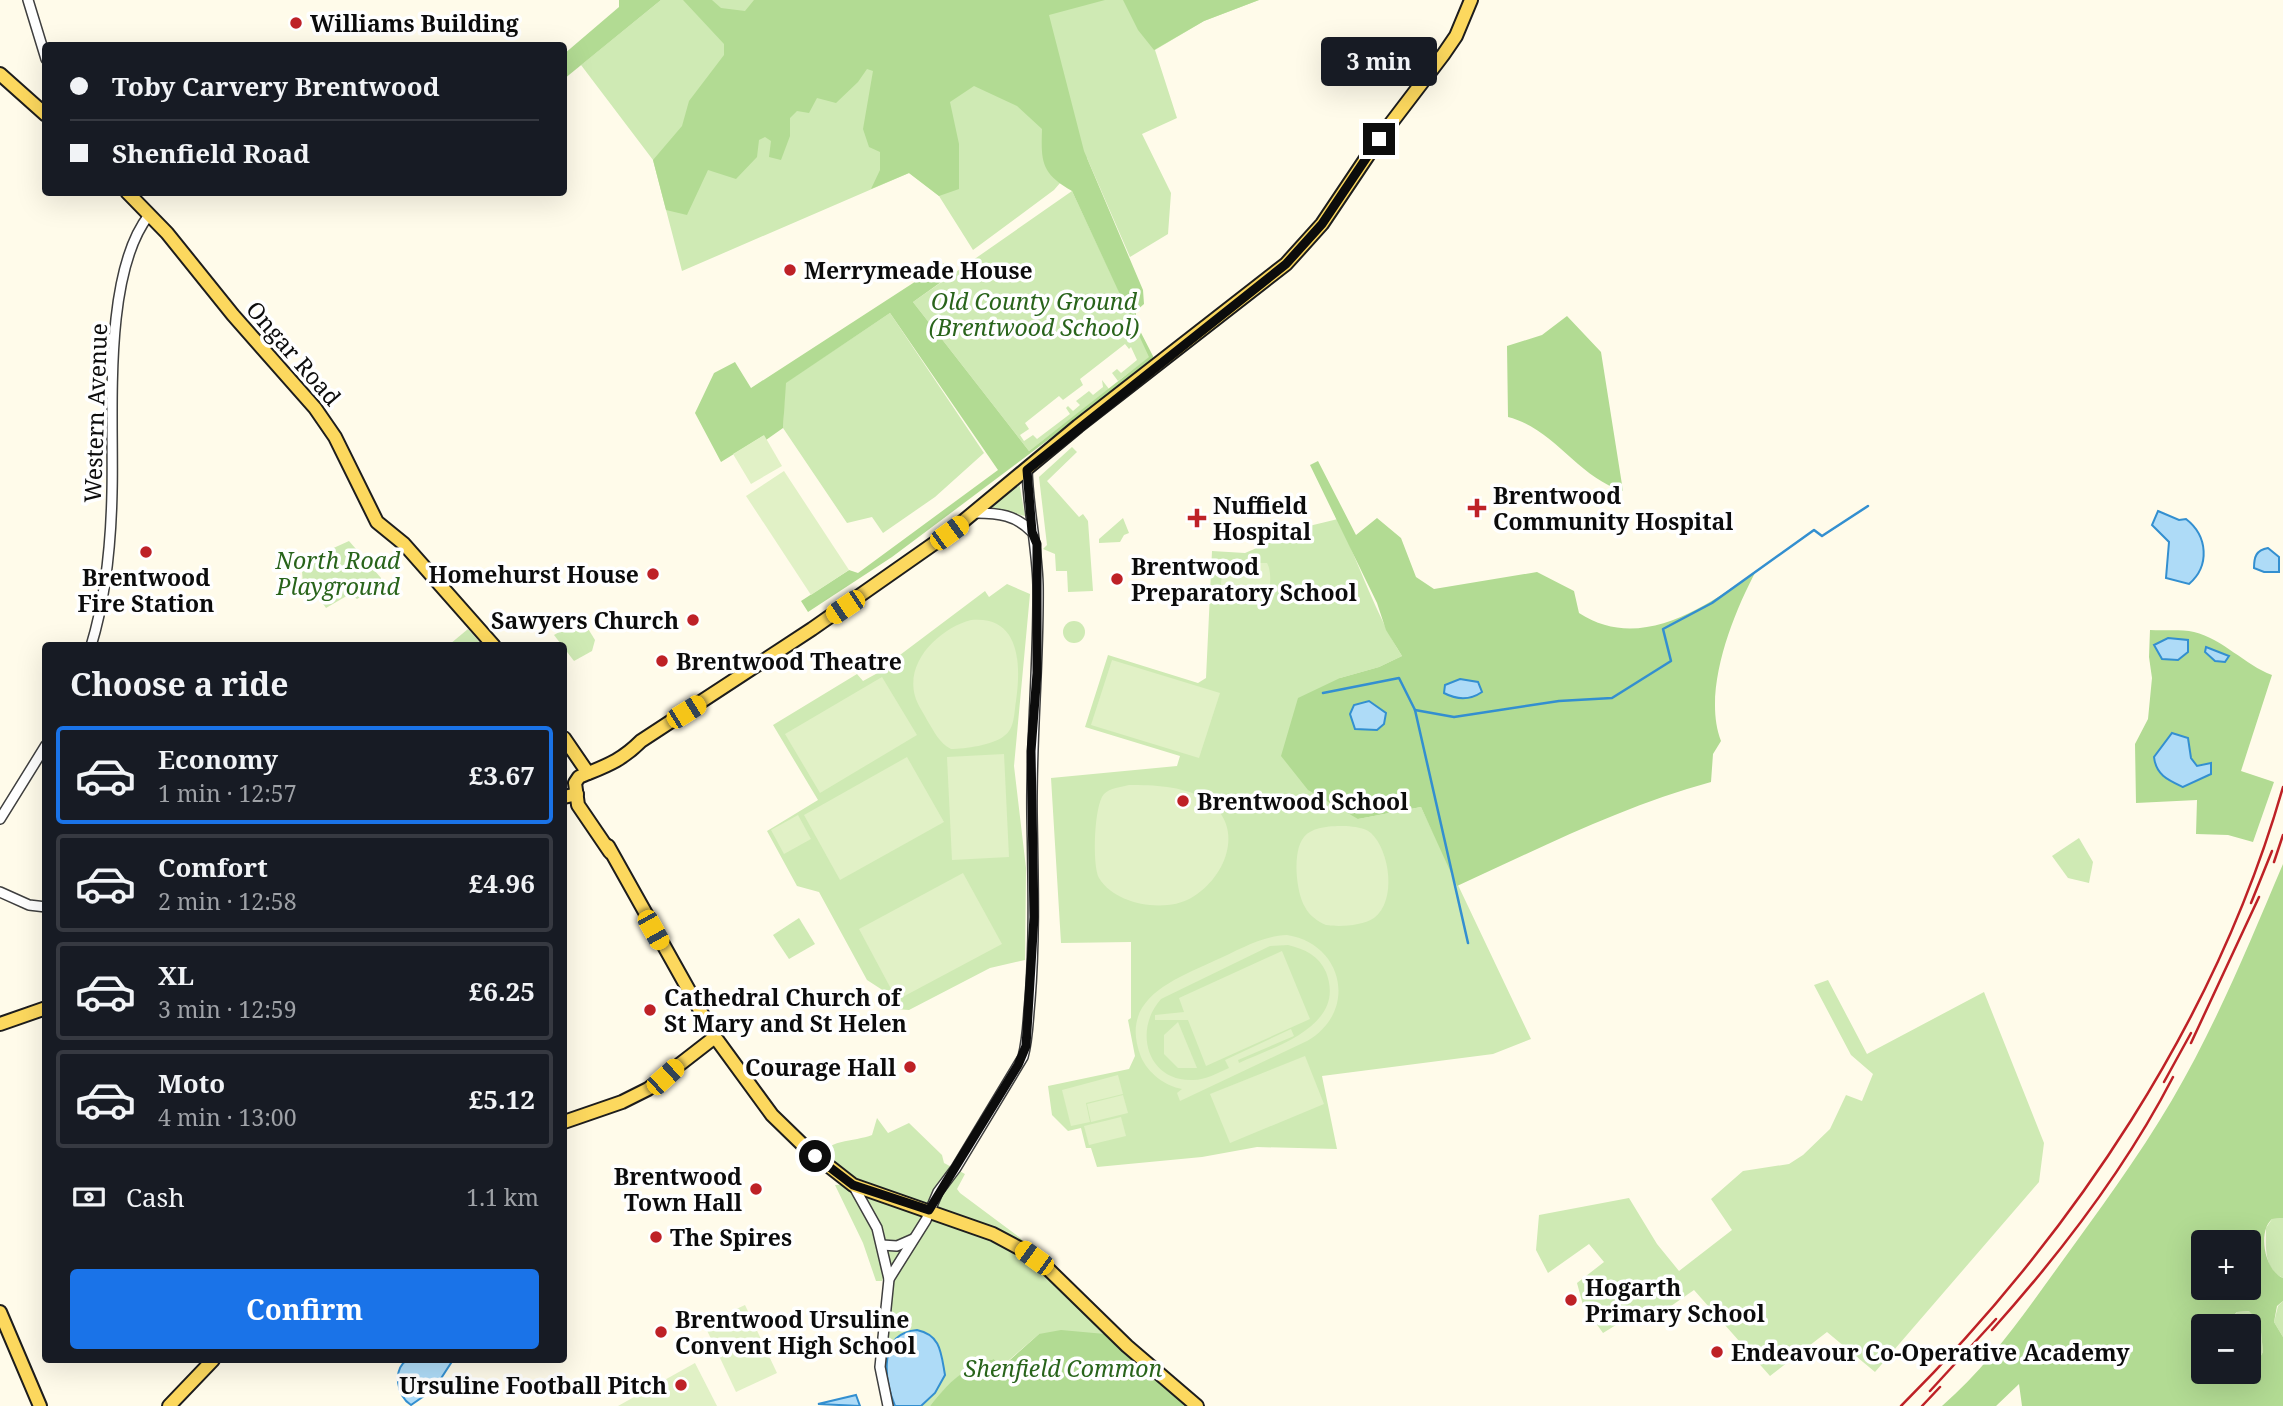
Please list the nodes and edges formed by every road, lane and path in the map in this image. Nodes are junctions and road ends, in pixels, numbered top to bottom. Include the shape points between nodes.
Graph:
1 (28, 0) edge
2 (1471, 0) edge
3 (42, 46) edge
4 (0, 74) edge
5 (42, 111) edge
6 (131, 196) edge
7 (149, 215) junction
8 (1027, 470) junction
9 (976, 513) junction
10 (1032, 532) junction
11 (92, 642) edge
12 (491, 642) edge
13 (567, 744) edge
14 (42, 751) edge
15 (590, 767) junction
16 (577, 794) junction
17 (567, 796) edge
18 (0, 819) edge
19 (0, 892) edge
20 (42, 907) edge
21 (42, 1009) edge
22 (0, 1024) edge
23 (715, 1037) junction
24 (567, 1121) edge
25 (853, 1185) junction
26 (929, 1210) junction
27 (913, 1239) junction
28 (882, 1245) junction
29 (888, 1279) junction
30 (0, 1312) edge
31 (210, 1363) edge
32 (40, 1406) edge
33 (169, 1406) edge
34 (888, 1406) edge
35 (1197, 1406) edge

1 - 3 street
2 - 8 main road via 1456,36 1304,245
4 - 5 main road
6 - 7 main road, Ongar Road
7 - 11 street, Western Avenue via 128,258 113,348 112,497 106,577
7 - 12 main road, Ongar Road via 315,408 377,522 404,544
8 - 9 main road
8 - 10 street
9 - 10 street via 1008,515
9 - 15 main road via 599,772
10 - 26 street via 1037,544 1038,625 1031,751 1032,974 1026,1046
13 - 15 main road via 576,765
14 - 18 street
15 - 16 main road
16 - 17 main road
16 - 23 main road via 586,801
19 - 20 street
21 - 22 main road
23 - 24 main road via 641,1092
23 - 25 main road via 772,1115 807,1150
25 - 26 main road
25 - 28 street
26 - 27 street
26 - 35 main road via 993,1234 1046,1267
27 - 28 street via 897,1246
27 - 29 street
28 - 29 street
29 - 34 street via 880,1367
30 - 32 main road
31 - 33 main road

